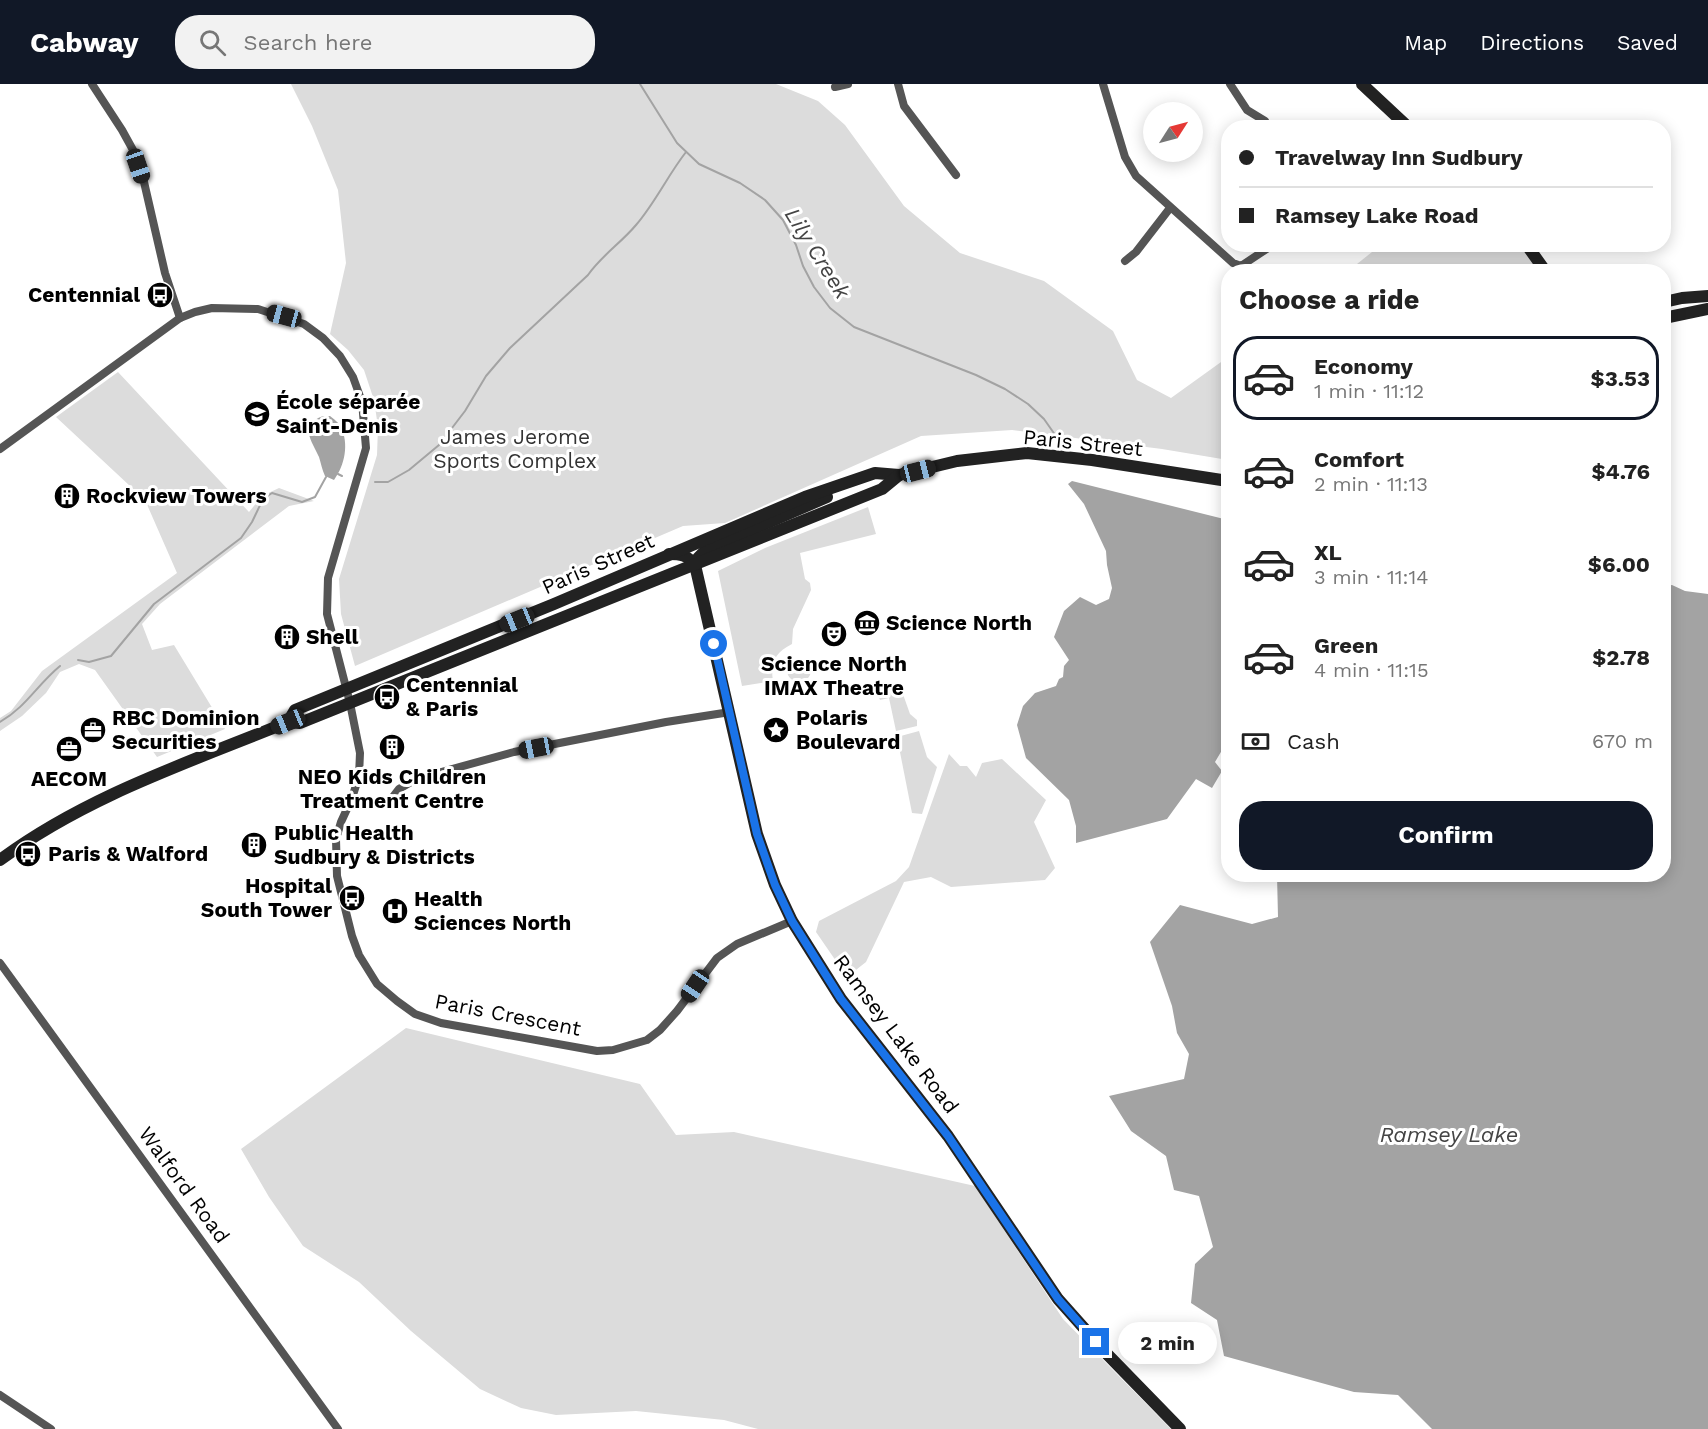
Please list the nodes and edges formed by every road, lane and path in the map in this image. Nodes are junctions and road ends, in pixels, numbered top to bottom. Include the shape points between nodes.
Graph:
1 (92, 84) edge
2 (848, 84) edge
3 (898, 84) edge
4 (1103, 84) edge
5 (1230, 84) edge
6 (1362, 84) edge
7 (835, 87) dead end
8 (1263, 120) edge
9 (1400, 120) edge
10 (956, 175) dead end
11 (1170, 208) junction
12 (1262, 252) edge
13 (1125, 261) dead end
14 (1236, 264) edge
15 (1244, 264) edge
16 (1708, 296) edge
17 (1671, 301) edge
18 (1708, 309) edge
19 (1671, 317) edge
20 (180, 318) junction
21 (0, 449) edge
22 (875, 473) junction
23 (899, 476) junction
24 (1221, 480) edge
25 (669, 554) junction
26 (695, 565) junction
27 (346, 690) junction
28 (350, 703) junction
29 (730, 712) junction
30 (288, 722) junction
31 (352, 798) junction
32 (0, 860) edge
33 (792, 921) junction
34 (0, 963) edge
35 (0, 1395) edge
36 (51, 1429) edge
37 (338, 1429) edge
38 (1180, 1429) edge

1 - 20 street via 133,150
2 - 7 street
3 - 10 street via 904,106
4 - 11 street via 1125,157 1136,176
5 - 8 street via 1247,110
6 - 9 main road
11 - 13 street
11 - 14 street
12 - 15 street
16 - 17 main road
18 - 19 main road
20 - 21 street, Paris Crescent
20 - 27 street, Paris Crescent via 212,308 258,309 284,316 323,338 352,377 362,402 366,448 328,578 327,614
22 - 23 main road, Paris Street
22 - 25 main road, Paris Street
22 - 26 main road via 707,549
23 - 24 main road, Paris Street via 957,461 1027,453
23 - 26 main road, Paris Street via 882,489
25 - 26 main road via 682,554
25 - 27 main road, Paris Street
26 - 28 main road, Paris Street
26 - 29 main road, Ramsey Lake Road
27 - 28 street, Paris Crescent
27 - 30 main road, Paris Street via 295,710
28 - 30 main road, Paris Street via 300,723
28 - 31 street, Paris Crescent via 360,753 359,776
29 - 31 street via 514,752 416,779 382,805
29 - 33 main road, Ramsey Lake Road via 757,834
30 - 32 main road, Paris Street via 71,813
31 - 33 street, Paris Crescent via 336,838 335,854 358,955 377,984 396,1001 415,1014 441,1023 597,1051 627,1047 660,1030 717,958 737,944
33 - 38 main road, Ramsey Lake Road via 841,999 948,1136 1058,1299
34 - 37 street, Walford Road
35 - 36 street

